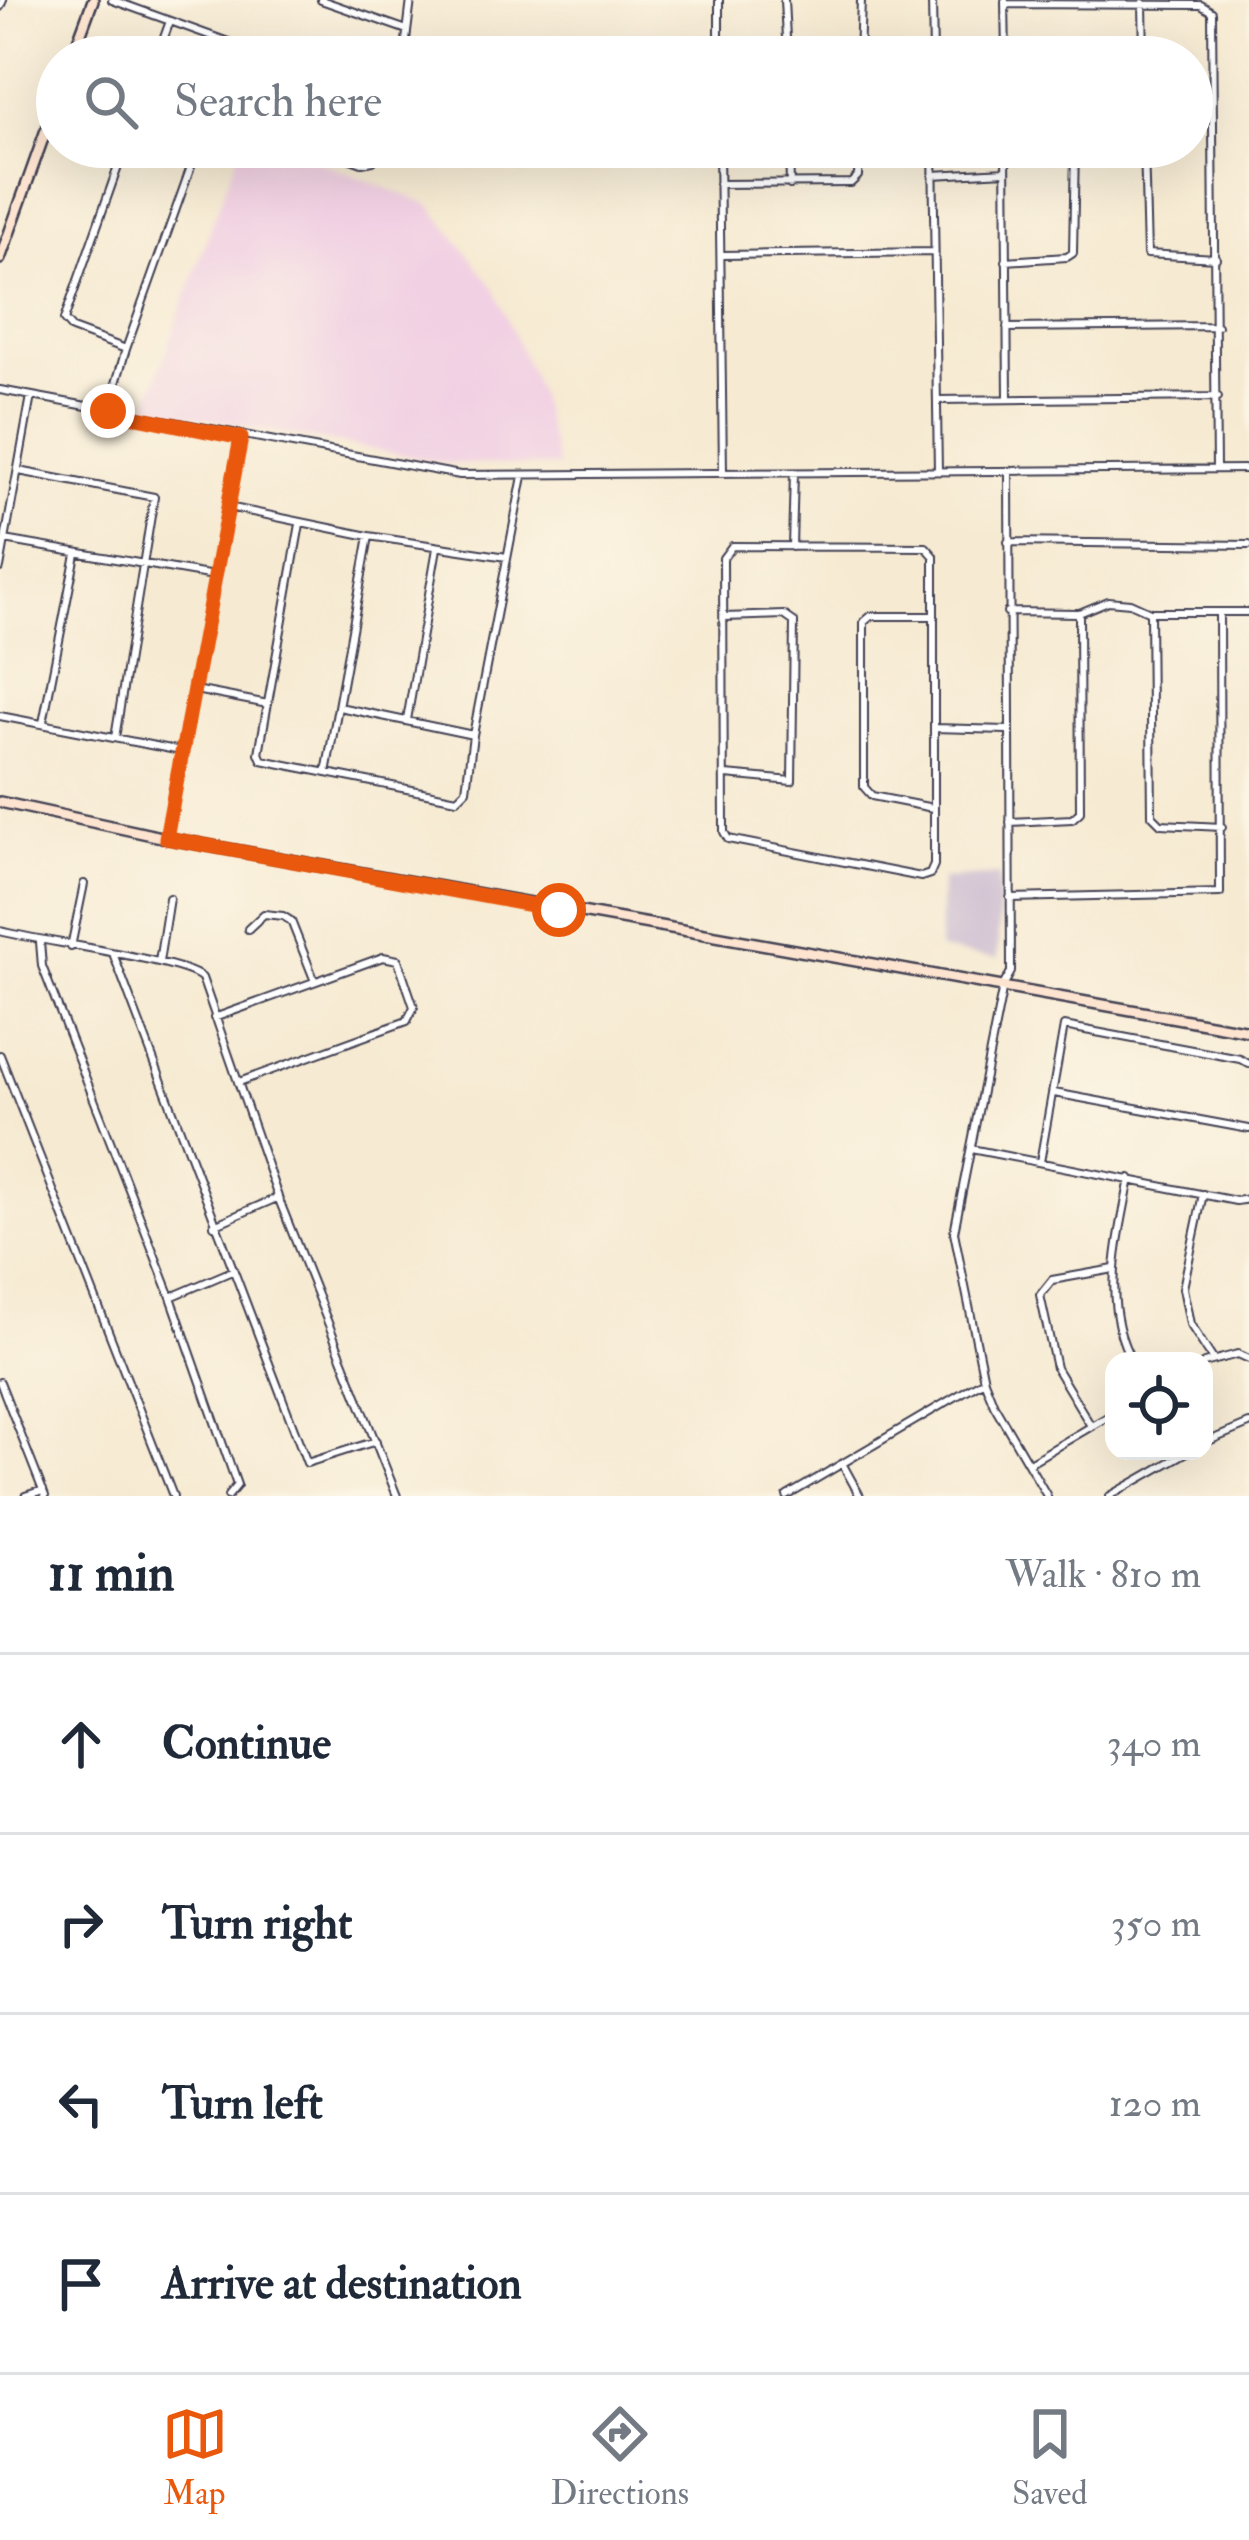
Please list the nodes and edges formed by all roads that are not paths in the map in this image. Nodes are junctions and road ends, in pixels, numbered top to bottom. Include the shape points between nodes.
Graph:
1 (93, 0) edge
2 (112, 0) edge
3 (321, 0) edge
4 (411, 0) edge
5 (718, 0) edge
6 (784, 0) edge
7 (861, 0) edge
8 (932, 0) edge
9 (1005, 2) edge
10 (1143, 3) junction
11 (170, 21) junction
12 (407, 30) junction
13 (80, 36) edge
14 (165, 36) edge
15 (212, 36) edge
16 (406, 36) edge
17 (719, 36) edge
18 (787, 36) edge
19 (860, 36) edge
20 (933, 36) edge
21 (1006, 36) edge
22 (1144, 36) edge
23 (1212, 36) edge
24 (1213, 74) edge
25 (36, 158) edge
26 (118, 168) edge
27 (191, 168) edge
28 (719, 168) edge
29 (790, 168) edge
30 (856, 168) edge
31 (933, 168) edge
32 (1075, 168) edge
33 (1145, 168) edge
34 (1006, 171) joint
35 (933, 175) junction
36 (719, 184) junction
37 (790, 184) junction
38 (934, 252) junction
39 (722, 255) junction
40 (1216, 258) junction
41 (0, 259) edge
42 (1006, 261) junction
43 (1217, 326) junction
44 (1007, 328) junction
45 (126, 349) junction
46 (0, 390) edge
47 (31, 396) junction
48 (1218, 397) junction
49 (1008, 398) junction
50 (937, 400) junction
51 (108, 411) junction
52 (241, 438) junction
53 (1216, 469) junction
54 (1249, 470) edge
55 (19, 471) junction
56 (938, 471) junction
57 (723, 472) junction
58 (1009, 472) junction
59 (794, 473) junction
60 (523, 476) junction
61 (228, 507) junction
62 (301, 524) junction
63 (369, 536) junction
64 (5, 539) junction
65 (1009, 542) junction
66 (1249, 545) edge
67 (791, 547) junction
68 (437, 548) junction
69 (76, 554) junction
70 (507, 557) junction
71 (145, 564) junction
72 (0, 568) edge
73 (214, 576) junction
74 (1007, 612) junction
75 (1150, 612) junction
76 (1249, 612) edge
77 (1079, 613) junction
78 (1219, 613) junction
79 (724, 616) junction
80 (933, 616) junction
81 (194, 689) junction
82 (268, 704) junction
83 (339, 707) junction
84 (0, 716) edge
85 (406, 720) junction
86 (43, 723) junction
87 (934, 728) junction
88 (1007, 730) junction
89 (473, 735) junction
90 (115, 738) junction
91 (182, 751) junction
92 (326, 773) junction
93 (726, 775) junction
94 (0, 802) edge
95 (933, 808) junction
96 (1010, 822) junction
97 (1222, 826) junction
98 (166, 838) junction
99 (84, 884) dead end
100 (169, 898) dead end
101 (1010, 898) junction
102 (248, 928) dead end
103 (0, 931) edge
104 (40, 942) junction
105 (71, 947) junction
106 (114, 955) junction
107 (159, 962) junction
108 (314, 980) junction
109 (1004, 986) junction
110 (214, 1018) junction
111 (1249, 1030) edge
112 (0, 1055) edge
113 (1249, 1064) edge
114 (238, 1083) junction
115 (1054, 1093) junction
116 (1249, 1130) edge
117 (971, 1149) junction
118 (1040, 1162) junction
119 (1130, 1178) junction
120 (1203, 1194) junction
121 (278, 1197) junction
122 (1249, 1199) edge
123 (214, 1225) junction
124 (1114, 1269) junction
125 (232, 1271) junction
126 (171, 1297) junction
127 (1129, 1352) edge
128 (1204, 1352) edge
129 (1213, 1359) edge
130 (1249, 1359) edge
131 (984, 1380) junction
132 (0, 1382) edge
133 (1105, 1418) edge
134 (1249, 1424) edge
135 (1091, 1426) junction
136 (1213, 1439) edge
137 (376, 1442) junction
138 (1174, 1460) edge
139 (1029, 1463) junction
140 (842, 1465) junction
141 (44, 1493) edge
142 (25, 1496) edge
143 (173, 1496) edge
144 (228, 1496) edge
145 (397, 1496) edge
146 (787, 1496) edge
147 (860, 1496) edge
148 (1047, 1496) edge
149 (1110, 1496) edge

1 - 13 street
2 - 11 street
3 - 12 street
4 - 12 street
5 - 17 street
6 - 18 street
7 - 19 street
8 - 20 street
9 - 10 street
9 - 21 street
10 - 22 street
10 - 23 street via 1201,5 1212,12
11 - 14 street
11 - 15 street
12 - 16 street
24 - 40 street
25 - 41 street
26 - 45 street via 64,323
27 - 45 street
28 - 36 street
29 - 37 street
30 - 37 street via 855,180
31 - 35 street
32 - 42 street via 1073,253
33 - 40 street via 1147,254
34 - 35 street
34 - 42 street
35 - 38 street
36 - 37 street
36 - 39 street
38 - 39 street
38 - 50 street
39 - 57 street
40 - 43 street
42 - 44 street
43 - 44 street
43 - 48 street
44 - 49 street
45 - 51 street
46 - 47 street
47 - 51 street
47 - 55 street
48 - 49 street
48 - 53 street
49 - 50 street
50 - 56 street
51 - 52 street
52 - 60 street via 445,474
52 - 61 street
53 - 54 street
53 - 58 street
55 - 64 street
55 - 71 street via 154,496
56 - 58 street
56 - 59 street
57 - 59 street
57 - 60 street
58 - 65 street
59 - 67 street
60 - 70 street
61 - 62 street
61 - 73 street
62 - 63 street
62 - 82 street
63 - 68 street
63 - 83 street
64 - 69 street
64 - 72 street
65 - 66 street
65 - 74 street
67 - 79 street via 726,550
67 - 80 street via 926,548 934,556
68 - 70 street
68 - 85 street
69 - 71 street
69 - 86 street
70 - 89 street
71 - 73 street
71 - 90 street
73 - 81 street
74 - 77 street
74 - 88 street
75 - 77 street via 1108,601
75 - 78 street
75 - 97 street via 1152,814 1161,824
76 - 78 street
77 - 96 street via 1080,812
78 - 97 street
79 - 93 street
79 - 93 street via 784,615 794,622 791,782
80 - 87 street
80 - 95 street via 867,618 864,693 866,792
81 - 82 street
81 - 91 street
82 - 92 street via 262,760
83 - 85 street
83 - 92 street
84 - 86 street
85 - 89 street
86 - 90 street
87 - 88 street
87 - 95 street
88 - 96 street
89 - 92 street via 466,790 457,799
90 - 91 street
91 - 98 street
93 - 95 street via 728,839 921,877 933,869
94 - 98 street
96 - 101 street
97 - 101 street via 1215,896
98 - 109 street
99 - 105 street
100 - 107 street
101 - 109 street
102 - 108 street via 264,914 291,921
103 - 104 street
104 - 105 street
104 - 126 street via 42,966
105 - 106 street
106 - 107 street
106 - 123 street
107 - 110 street via 196,972
108 - 110 street
108 - 114 street via 393,956 412,1016
109 - 111 street
109 - 117 street
110 - 114 street
112 - 143 street
113 - 115 street via 1064,1026
114 - 121 street
115 - 116 street
115 - 118 street
117 - 118 street
117 - 131 street via 954,1232
118 - 119 street
119 - 120 street
119 - 124 street
120 - 122 street
120 - 128 street via 1184,1288
121 - 123 street
121 - 137 street
123 - 125 street
124 - 127 street via 1116,1318
124 - 135 street via 1052,1280 1040,1295 1056,1367
125 - 126 street
125 - 137 street via 307,1462
126 - 144 street via 237,1485
129 - 130 street
131 - 139 street
131 - 140 street
132 - 141 street
133 - 135 street
134 - 136 street
135 - 139 street
137 - 145 street
138 - 149 street
139 - 148 street
140 - 146 street
140 - 147 street
141 - 142 street

